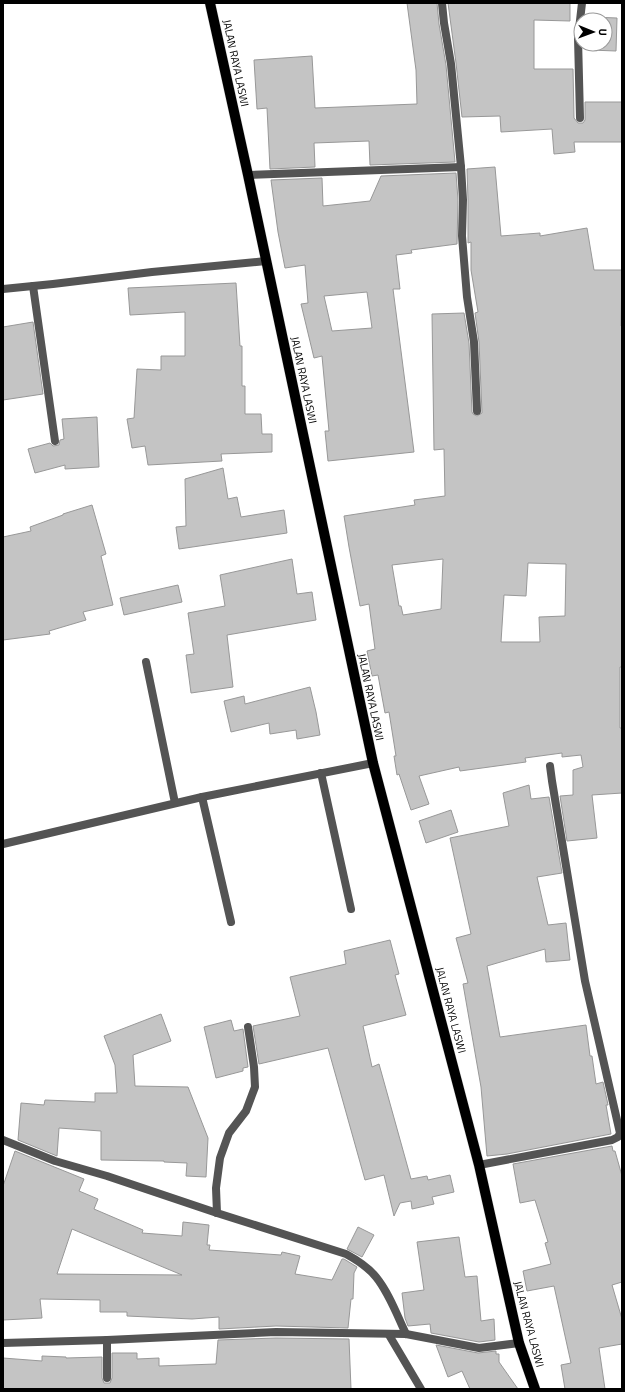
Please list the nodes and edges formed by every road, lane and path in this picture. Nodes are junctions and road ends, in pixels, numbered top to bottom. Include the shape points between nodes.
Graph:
1 (210, 3) edge
2 (442, 3) edge
3 (582, 3) edge
4 (580, 118) dead end
5 (461, 168) junction
6 (248, 175) junction
7 (266, 261) junction
8 (33, 286) junction
9 (3, 289) edge
10 (477, 411) dead end
11 (55, 441) dead end
12 (146, 662) dead end
13 (373, 763) junction
14 (550, 766) dead end
15 (321, 773) junction
16 (202, 797) junction
17 (175, 803) junction
18 (3, 844) edge
19 (351, 909) dead end
20 (231, 922) dead end
21 (248, 1027) dead end
22 (3, 1140) edge
23 (479, 1165) junction
24 (217, 1213) junction
25 (406, 1334) junction
26 (389, 1335) junction
27 (107, 1340) junction
28 (3, 1343) edge
29 (519, 1343) junction
30 (107, 1378) dead end
31 (421, 1389) edge
32 (534, 1389) edge

1 - 6 main road, JALAN RAYA LASWI
2 - 5 street via 452,64
3 - 4 street via 578,38
5 - 6 street
5 - 10 street via 462,236 474,342
6 - 7 main road, JALAN RAYA LASWI
7 - 8 street
7 - 13 main road, JALAN RAYA LASWI
8 - 9 street
8 - 11 street
12 - 17 street
13 - 15 street
13 - 23 main road, JALAN RAYA LASWI
14 - 23 street via 585,981 620,1133 612,1140
15 - 16 street
15 - 19 street
16 - 17 street
16 - 20 street
17 - 18 street
21 - 24 street via 255,1087 246,1111 229,1133 220,1158 216,1188
22 - 24 street via 55,1161
23 - 29 main road, JALAN RAYA LASWI
24 - 25 street via 346,1254 357,1260 382,1286
25 - 26 street
25 - 29 street via 479,1348
26 - 27 street via 276,1332
26 - 31 street
27 - 28 street
27 - 30 street
29 - 32 main road, JALAN RAYA LASWI

